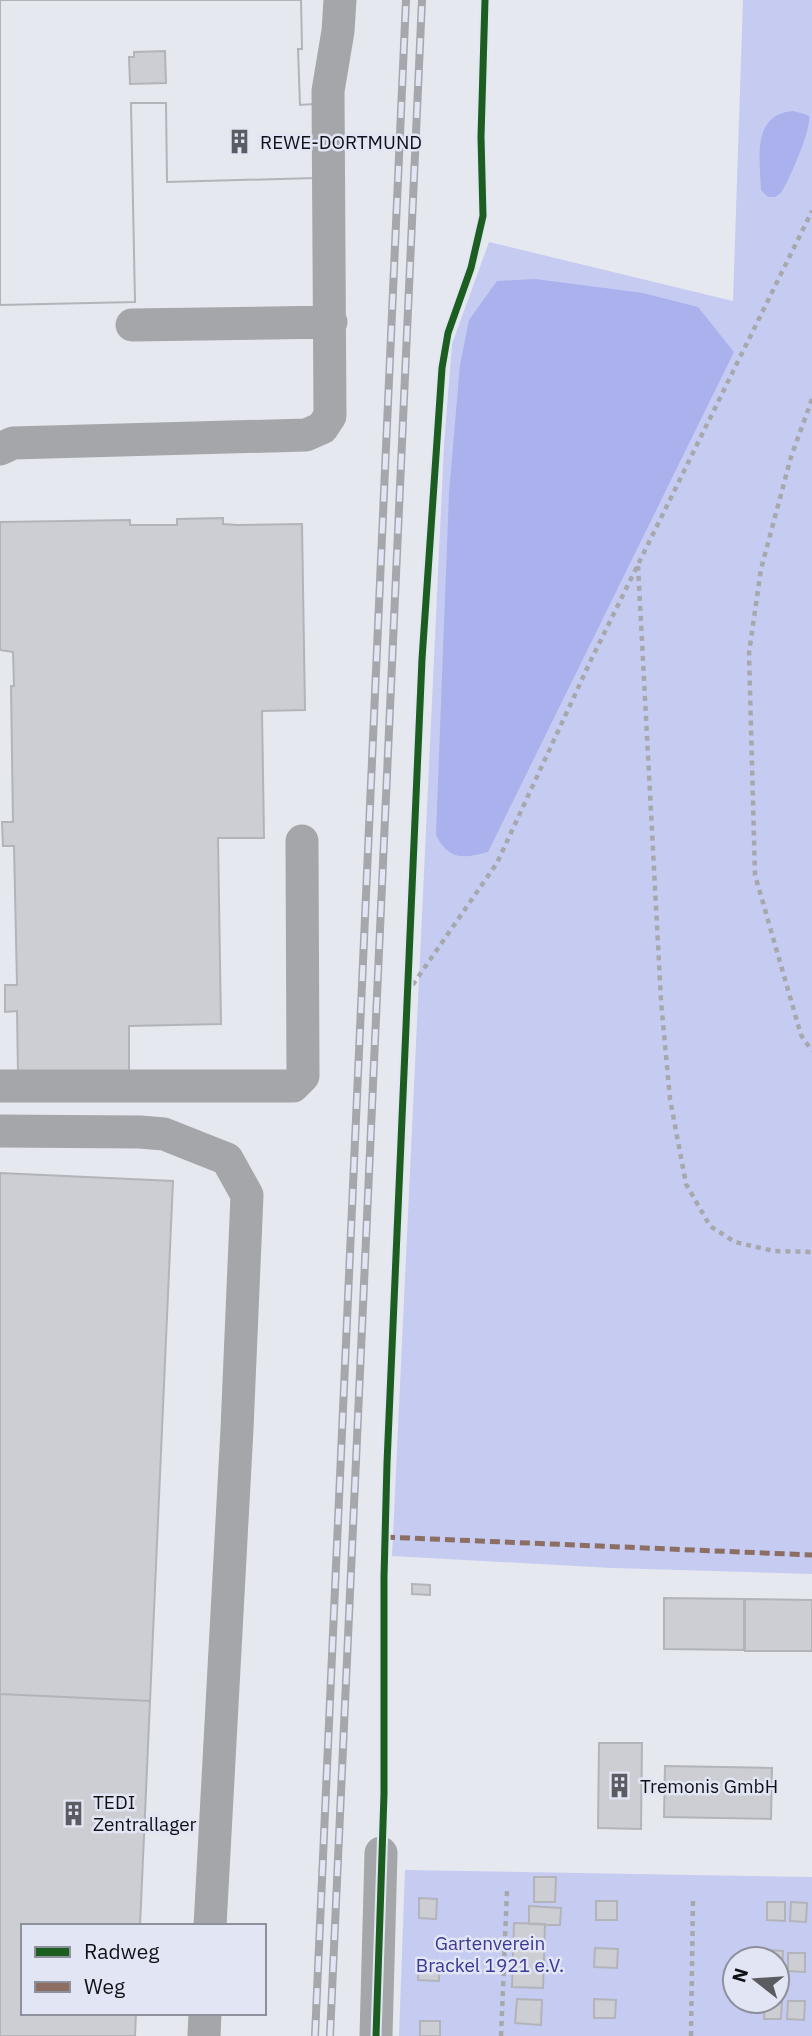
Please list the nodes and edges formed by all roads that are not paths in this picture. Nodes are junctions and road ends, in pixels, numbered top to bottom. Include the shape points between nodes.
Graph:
1 (340, 0) edge
2 (331, 322) junction
3 (132, 325) dead end
4 (0, 449) edge
5 (302, 841) dead end
6 (0, 1086) edge
7 (0, 1131) edge
8 (381, 1853) dead end
9 (210, 1924) edge
10 (205, 2015) edge
11 (204, 2036) edge
12 (376, 2036) edge

1 - 2 street via 328,91
2 - 3 street
2 - 4 street via 330,416 322,428 306,435 13,443
5 - 6 street via 303,1076 293,1086
7 - 9 street via 164,1134 227,1159 247,1195
8 - 12 street
10 - 11 street

